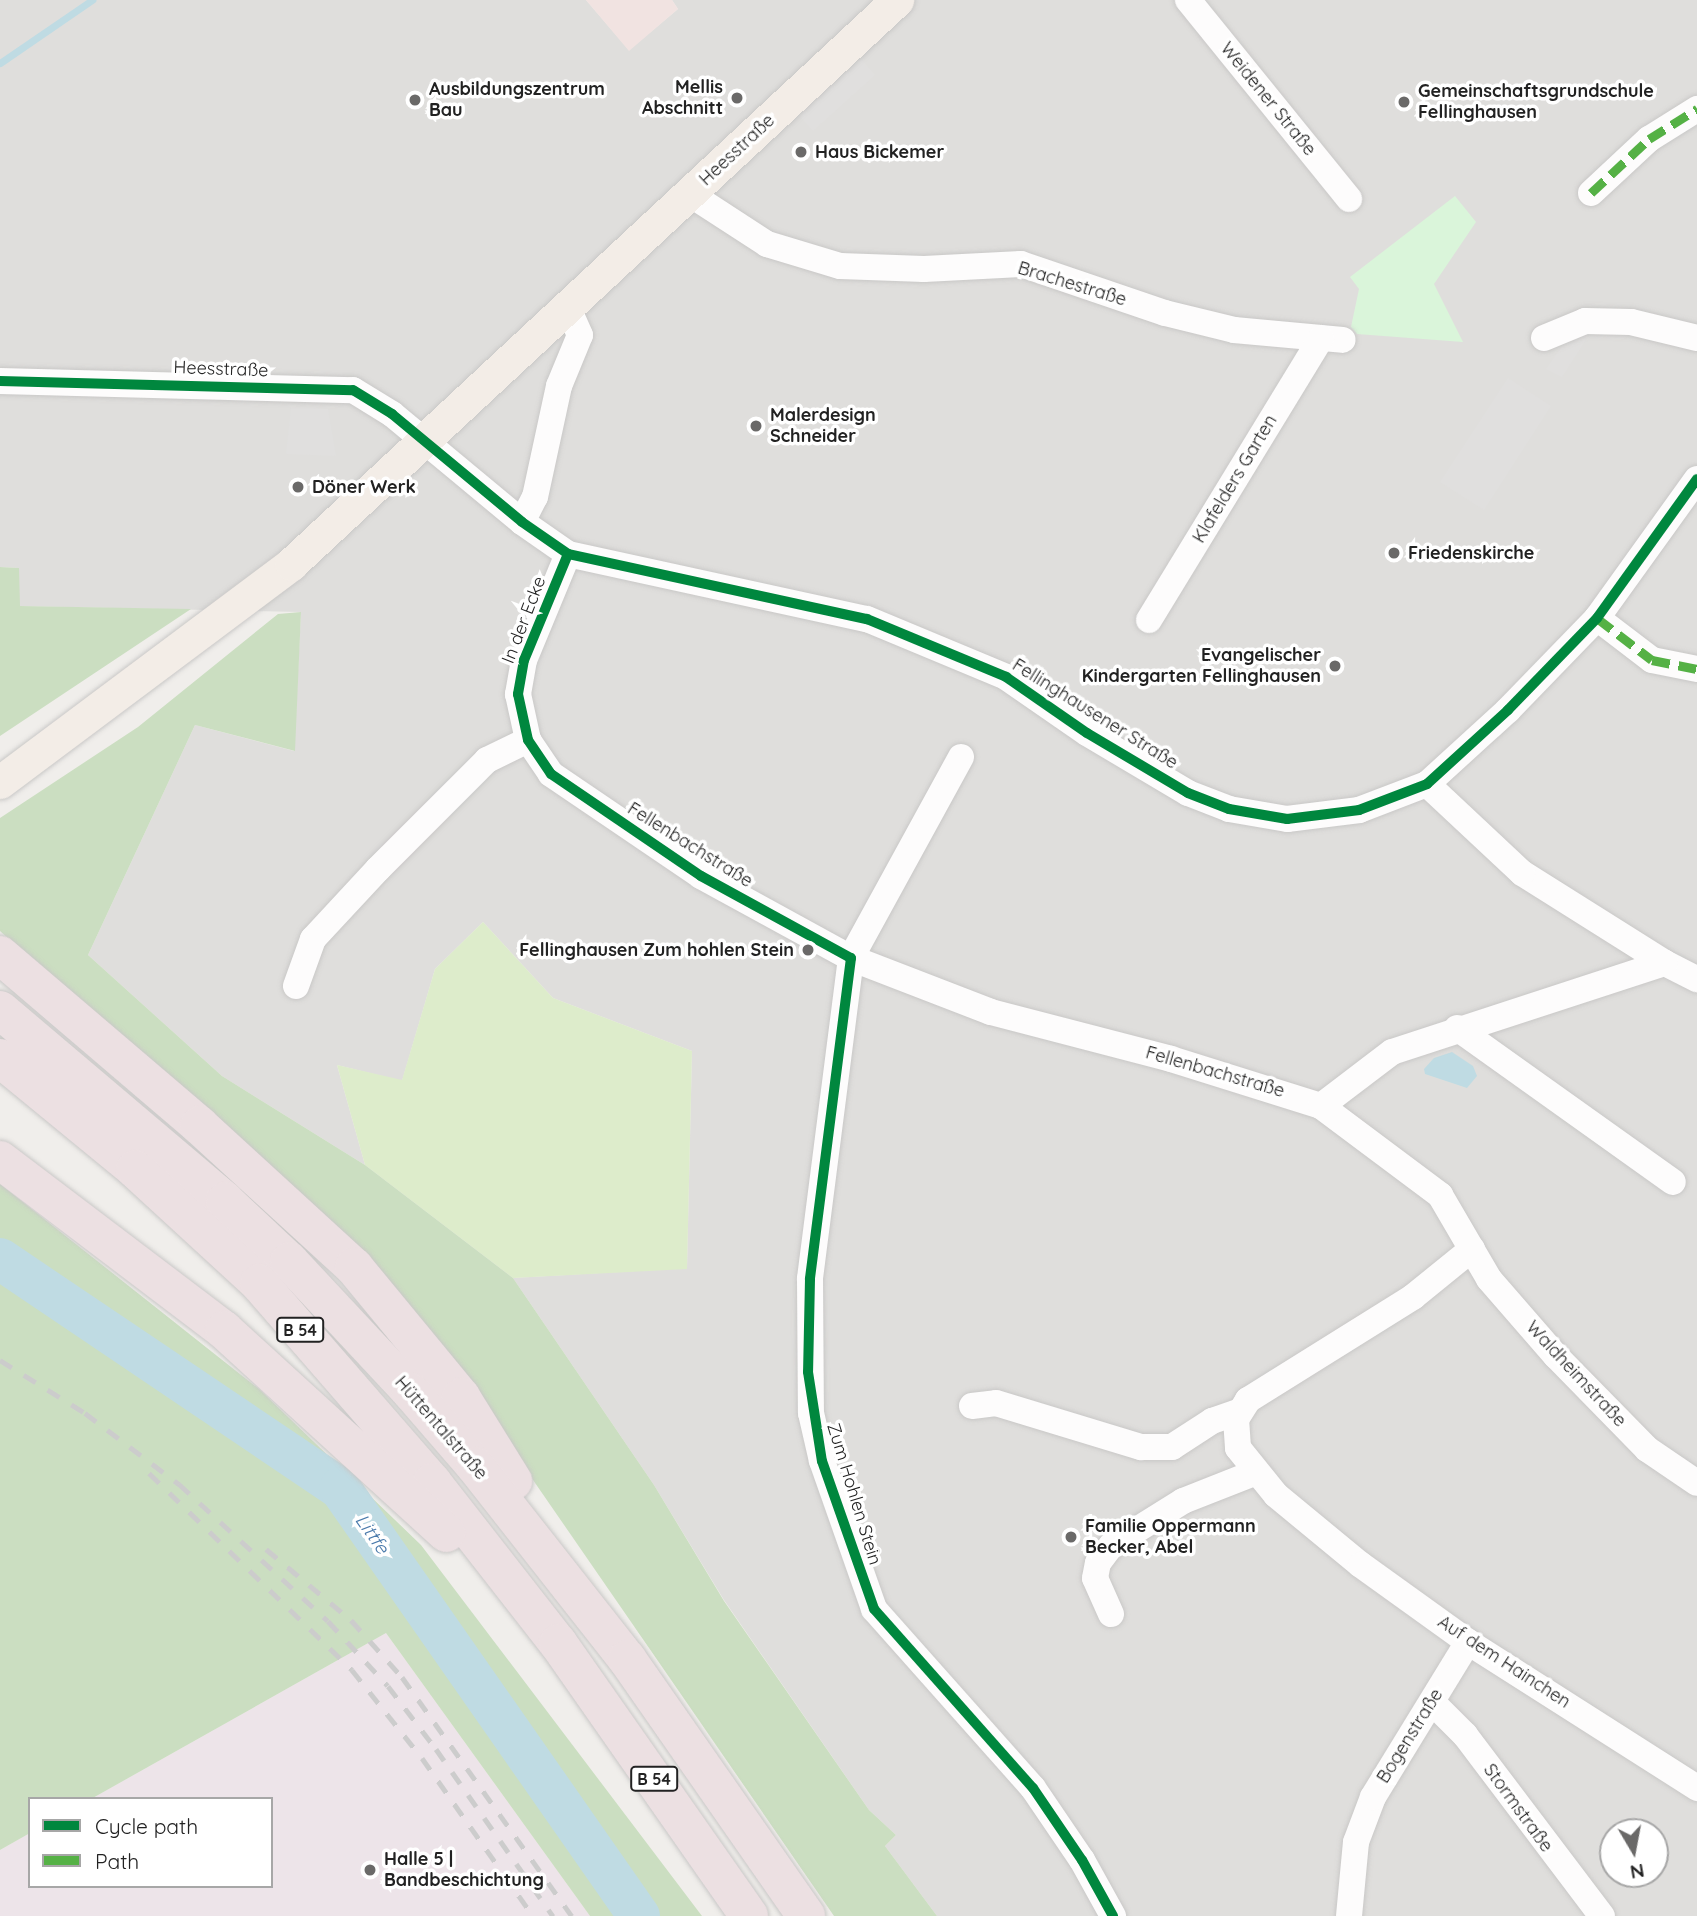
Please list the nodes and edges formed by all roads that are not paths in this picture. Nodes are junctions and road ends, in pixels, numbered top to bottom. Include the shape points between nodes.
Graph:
1 (897, 0) edge
2 (1188, 0) edge
3 (1697, 108) edge
4 (1591, 193) dead end
5 (690, 194) junction
6 (1349, 199) dead end
7 (567, 306) junction
8 (1544, 338) dead end
9 (1697, 338) edge
10 (1332, 339) joint
11 (0, 381) edge
12 (423, 442) junction
13 (1697, 479) edge
14 (522, 522) junction
15 (568, 554) junction
16 (1597, 618) junction
17 (1149, 620) dead end
18 (1697, 669) edge
19 (528, 740) junction
20 (961, 757) dead end
21 (10, 772) edge
22 (1427, 784) junction
23 (0, 955) edge
24 (850, 958) junction
25 (1665, 963) junction
26 (1697, 979) edge
27 (296, 986) dead end
28 (0, 1010) edge
29 (1457, 1028) junction
30 (0, 1058) edge
31 (1321, 1106) junction
32 (0, 1160) edge
33 (1673, 1182) dead end
34 (1472, 1249) junction
35 (972, 1406) dead end
36 (1238, 1412) junction
37 (1254, 1473) junction
38 (1697, 1483) edge
39 (1111, 1614) dead end
40 (1468, 1642) junction
41 (558, 1643) junction
42 (627, 1659) junction
43 (1432, 1702) junction
44 (1697, 1787) edge
45 (749, 1916) edge
46 (806, 1916) edge
47 (1113, 1916) edge
48 (1349, 1916) edge
49 (1602, 1916) edge

1 - 5 main road, Heesstraße
2 - 6 street, Weidener Straße
3 - 4 street via 1649,139
5 - 7 main road, Heesstraße
5 - 10 street, Brachestraße via 767,244 840,266 924,269 1021,264 1165,313 1234,330
7 - 12 main road, Heesstraße
7 - 14 street via 580,335 559,386 535,497
8 - 9 street via 1585,321 1631,322
10 - 17 street, Klafelders Garten
11 - 12 street, Heesstraße via 353,390 393,414
12 - 14 street, Fellinghausener Straße
12 - 21 main road, Heesstraße via 291,564 183,649
13 - 16 street, Fellinghausener Straße
14 - 15 street, Fellinghausener Straße
15 - 19 street, In der Ecke via 524,660 517,694
15 - 22 street, Fellinghausener Straße via 867,619 1006,677 1188,793 1228,809 1287,819 1321,816 1360,810
16 - 18 street via 1652,660
16 - 22 street, Fellinghausener Straße via 1508,710
19 - 24 street, Fellenbachstraße via 551,774 701,876
19 - 27 street via 487,760 369,879 313,939
20 - 24 street
22 - 25 street via 1522,873
23 - 42 highway via 199,1125 354,1267 461,1397
24 - 31 street, Fellenbachstraße via 990,1012 1183,1063
24 - 47 street, Zum Hohlen Stein via 810,1279 808,1372 822,1461 874,1609 1033,1788
25 - 26 street
25 - 29 street
28 - 42 highway, Hüttentalstraße / B 54 via 159,1142 289,1261 475,1466
29 - 31 street via 1392,1052
29 - 33 street
30 - 41 highway, B 54 via 135,1169 259,1283 432,1482
31 - 34 street via 1440,1195
32 - 41 highway via 234,1339 380,1469
34 - 36 street via 1413,1297 1248,1400
34 - 38 street, Waldheimstraße via 1489,1279 1556,1356 1647,1449
35 - 36 street via 996,1403 1140,1447 1172,1447 1212,1420
36 - 37 street, Auf dem Hainchen via 1238,1448
37 - 39 street via 1183,1501 1111,1546 1098,1563 1095,1578
37 - 40 street, Auf dem Hainchen via 1316,1530
40 - 43 street, Bogenstraße
40 - 44 street, Auf dem Hainchen
41 - 45 highway, B 54
42 - 46 highway, Hüttentalstraße / B 54
43 - 48 street, Bogenstraße via 1373,1797 1356,1842
43 - 49 street, Stormstraße via 1465,1735

